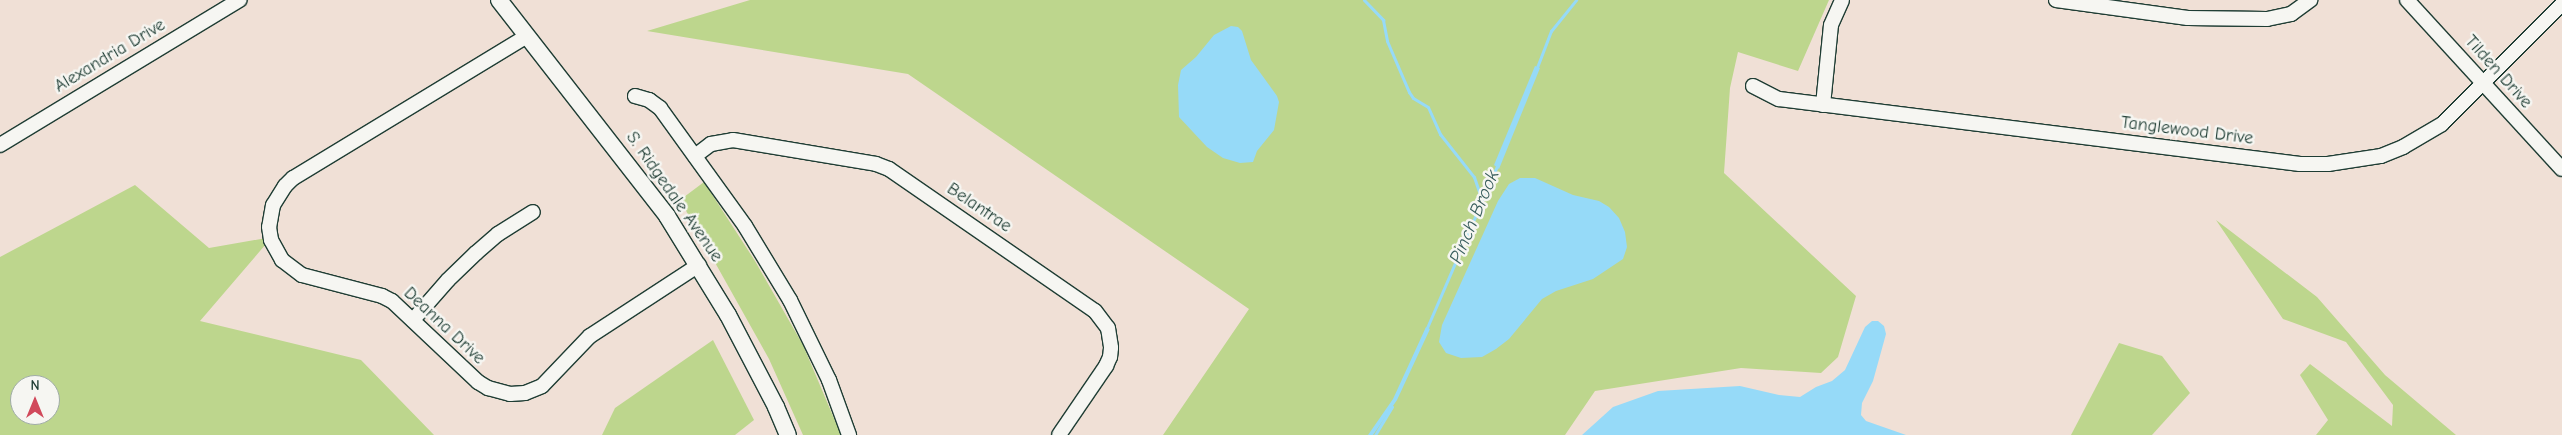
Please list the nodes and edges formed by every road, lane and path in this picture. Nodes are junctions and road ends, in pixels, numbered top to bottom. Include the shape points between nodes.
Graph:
1 (239, 0) edge
2 (499, 0) edge
3 (1842, 0) edge
4 (2056, 0) edge
5 (2310, 0) edge
6 (2407, 0) edge
7 (2562, 4) edge
8 (527, 36) junction
9 (2483, 83) junction
10 (1753, 86) dead end
11 (635, 96) dead end
12 (1823, 105) junction
13 (0, 145) edge
14 (695, 156) junction
15 (2562, 169) edge
16 (533, 212) dead end
17 (699, 265) junction
18 (413, 320) junction
19 (788, 435) edge
20 (850, 435) edge
21 (1059, 435) edge

1 - 13 street, Alexandria Drive
2 - 8 main road, S. Ridgedale Avenue
3 - 12 street via 1831,25
4 - 5 street via 2188,18 2267,20 2291,14
6 - 9 street, Tilden Drive
7 - 9 street, Tanglewood Drive
8 - 17 main road, S. Ridgedale Avenue via 667,216
8 - 18 street, Deanna Drive via 293,178 278,194 273,205 269,227 272,240 288,267 302,275 382,296
9 - 12 street, Tanglewood Drive via 2442,124 2403,147 2381,156 2328,164 2300,164
9 - 15 street, Tilden Drive
10 - 12 street, Tanglewood Drive via 1779,99
11 - 14 street via 660,108
14 - 20 street via 790,300 829,380
14 - 21 street, Belantrae via 711,144 733,140 876,164 889,169 1095,310 1108,328 1110,357
16 - 18 street via 498,234 476,253
17 - 18 street, Deanna Drive via 590,336 545,384 525,393 498,392 483,386
17 - 19 main road, S. Ridgedale Avenue via 755,365

